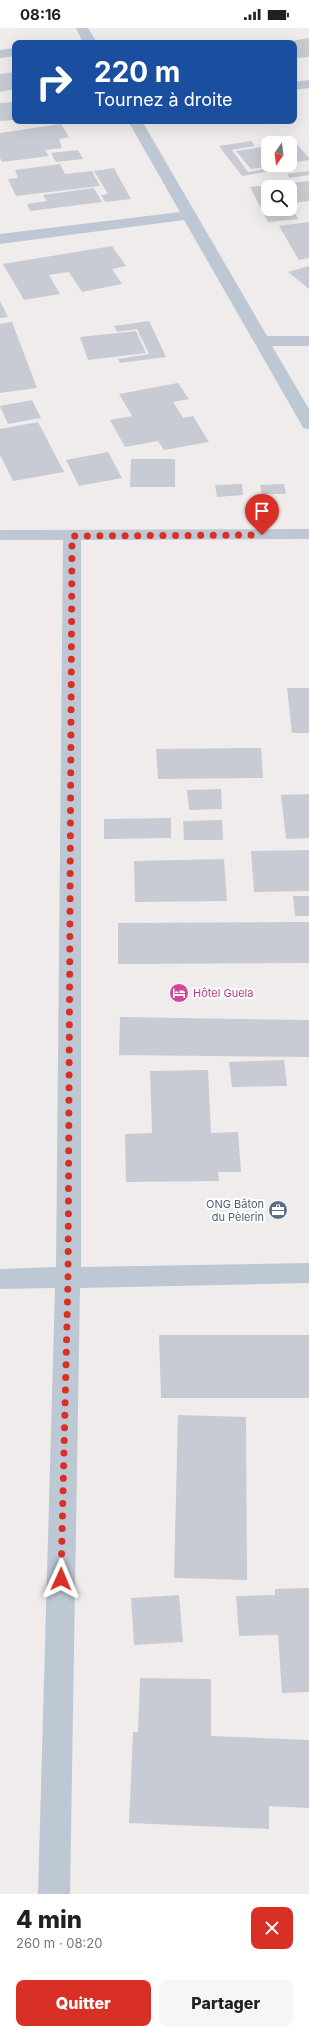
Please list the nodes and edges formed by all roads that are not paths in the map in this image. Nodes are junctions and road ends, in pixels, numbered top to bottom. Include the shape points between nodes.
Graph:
1 (82, 28) edge
2 (88, 40) edge
3 (12, 52) edge
4 (0, 54) edge
5 (309, 84) edge
6 (297, 86) edge
7 (137, 124) edge
8 (189, 215) junction
9 (0, 239) edge
10 (309, 341) edge
11 (262, 342) junction
12 (309, 424) edge
13 (309, 534) edge
14 (0, 535) edge
15 (72, 536) junction
16 (309, 1273) edge
17 (0, 1279) edge
18 (68, 1279) junction
19 (54, 1894) edge

1 - 2 street
3 - 4 street
5 - 6 street
7 - 8 street
8 - 9 street
8 - 11 street
10 - 11 street
11 - 12 street
13 - 15 street
14 - 15 street
15 - 18 street
16 - 18 street
17 - 18 street
18 - 19 street

